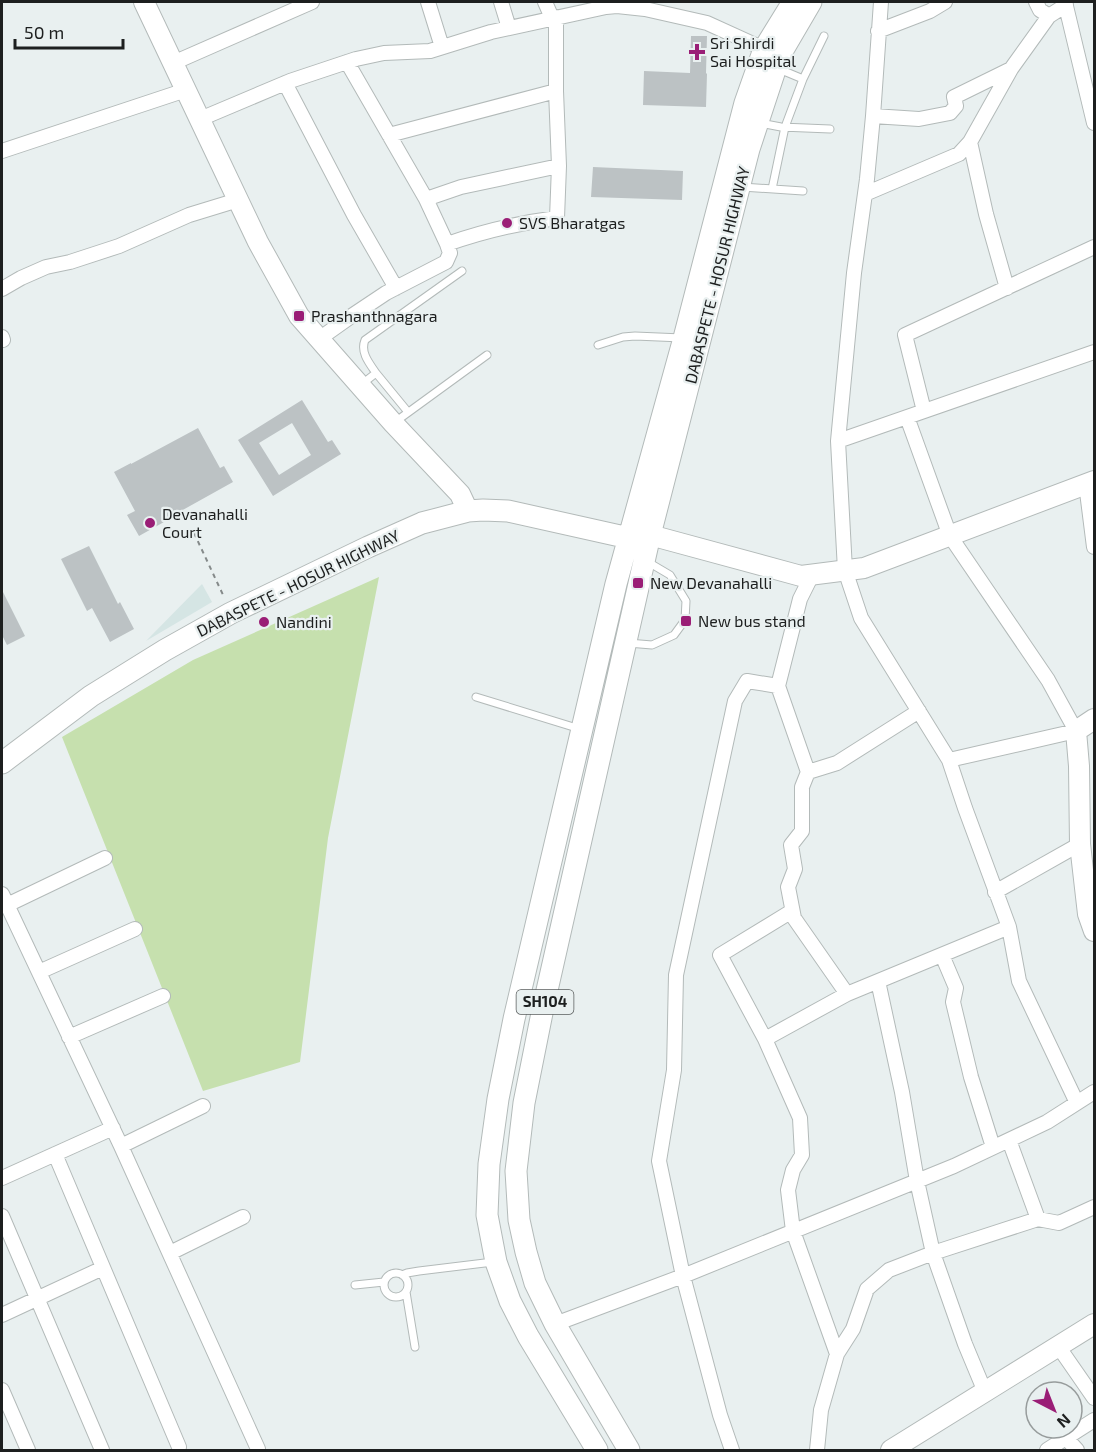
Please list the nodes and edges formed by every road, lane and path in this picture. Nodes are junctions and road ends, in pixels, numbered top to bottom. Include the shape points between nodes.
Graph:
1 (144, 2) edge
2 (312, 2) edge
3 (428, 2) edge
4 (501, 2) edge
5 (545, 2) edge
6 (793, 2) edge
7 (811, 2) edge
8 (881, 2) edge
9 (945, 2) edge
10 (1036, 2) edge
11 (1066, 3) edge
12 (616, 4) edge
13 (1049, 16) junction
14 (554, 18) junction
15 (509, 28) junction
16 (878, 31) junction
17 (824, 36) dead end
18 (442, 47) junction
19 (773, 57) junction
20 (347, 62) junction
21 (173, 63) junction
22 (1011, 69) junction
23 (803, 79) junction
24 (285, 83) junction
25 (186, 90) junction
26 (556, 91) junction
27 (873, 116) junction
28 (200, 119) junction
29 (758, 123) junction
30 (1095, 123) edge
31 (786, 127) junction
32 (830, 129) dead end
33 (389, 135) junction
34 (970, 142) junction
35 (2, 151) edge
36 (559, 166) junction
37 (739, 187) junction
38 (772, 189) junction
39 (803, 191) dead end
40 (865, 194) junction
41 (426, 199) junction
42 (238, 200) junction
43 (447, 244) junction
44 (1095, 247) edge
45 (462, 271) dead end
46 (396, 288) junction
47 (1007, 288) junction
48 (2, 289) edge
49 (319, 339) junction
50 (684, 339) junction
51 (598, 345) dead end
52 (1095, 352) edge
53 (488, 355) dead end
54 (376, 373) junction
55 (360, 386) junction
56 (924, 411) junction
57 (401, 417) junction
58 (908, 417) junction
59 (838, 441) junction
60 (1090, 483) edge
61 (468, 512) junction
62 (194, 533) dead end
63 (650, 535) junction
64 (950, 536) junction
65 (628, 537) junction
66 (1095, 547) edge
67 (623, 559) junction
68 (644, 559) junction
69 (845, 570) junction
70 (812, 575) junction
71 (231, 613) junction
72 (625, 642) junction
73 (778, 686) junction
74 (476, 697) dead end
75 (919, 711) junction
76 (1095, 718) edge
77 (582, 730) junction
78 (1076, 731) junction
79 (949, 760) junction
80 (2, 763) edge
81 (808, 772) junction
82 (1080, 844) junction
83 (105, 858) dead end
84 (995, 892) junction
85 (4, 899) edge
86 (792, 910) junction
87 (1092, 919) edge
88 (1009, 927) junction
89 (135, 929) dead end
90 (942, 955) junction
91 (39, 972) junction
92 (878, 981) junction
93 (847, 994) junction
94 (163, 996) dead end
95 (69, 1037) junction
96 (765, 1039) junction
97 (1095, 1092) edge
98 (1077, 1103) junction
99 (203, 1106) dead end
100 (113, 1128) junction
101 (1010, 1140) junction
102 (121, 1146) junction
103 (993, 1147) junction
104 (55, 1154) junction
105 (2, 1178) edge
106 (917, 1181) junction
107 (1095, 1207) edge
108 (2, 1216) edge
109 (243, 1217) dead end
110 (1038, 1219) junction
111 (793, 1231) junction
112 (170, 1253) junction
113 (933, 1253) junction
114 (496, 1262) junction
115 (103, 1268) junction
116 (402, 1275) junction
117 (683, 1276) junction
118 (384, 1282) junction
119 (355, 1285) dead end
120 (406, 1292) junction
121 (38, 1299) junction
122 (2, 1316) edge
123 (555, 1324) junction
124 (1095, 1324) edge
125 (1058, 1346) junction
126 (416, 1347) dead end
127 (837, 1354) junction
128 (2, 1390) edge
129 (986, 1392) junction
130 (1095, 1398) edge
131 (1063, 1440) edge
132 (179, 1447) dead end
133 (28, 1450) edge
134 (102, 1450) edge
135 (258, 1450) edge
136 (597, 1450) edge
137 (628, 1450) edge
138 (732, 1450) edge
139 (817, 1450) edge
140 (891, 1450) edge
141 (1047, 1450) edge

1 - 21 street
2 - 21 street
3 - 18 street
4 - 15 street
5 - 14 street
6 - 19 main road, DABASPETE - HOSUR HIGHWAY
7 - 19 main road, DABASPETE - HOSUR HIGHWAY
8 - 16 street
9 - 16 street
10 - 13 street
11 - 13 street
11 - 30 street
12 - 14 street
12 - 19 street via 707,23
13 - 22 street
14 - 15 street
14 - 26 street
15 - 18 street
16 - 27 street
17 - 23 lane
18 - 20 street via 384,53
19 - 23 lane
19 - 29 main road, DABASPETE - HOSUR HIGHWAY
19 - 50 main road, DABASPETE - HOSUR HIGHWAY via 745,103
20 - 24 street
20 - 33 street
21 - 25 street
22 - 27 street via 954,97 956,106 950,113 919,119
22 - 34 street
23 - 31 lane
24 - 28 street
24 - 46 street
25 - 28 street
25 - 35 street
26 - 33 street
26 - 36 street
27 - 40 street
28 - 42 street
29 - 31 lane
29 - 37 main road, DABASPETE - HOSUR HIGHWAY
31 - 32 lane
31 - 38 lane
33 - 41 street
34 - 40 street via 959,154
34 - 47 street
36 - 41 street
36 - 43 street via 557,218 480,232
37 - 38 lane
37 - 63 main road, DABASPETE - HOSUR HIGHWAY
38 - 39 lane
40 - 59 street
41 - 43 street
42 - 48 street via 189,215 119,246 46,267
42 - 49 street via 299,316
43 - 46 street via 450,253 446,261
44 - 47 street
45 - 54 lane via 364,340 363,352
46 - 49 street
47 - 56 street via 905,335
49 - 55 street
50 - 51 lane via 635,336
50 - 65 main road, DABASPETE - HOSUR HIGHWAY
52 - 56 street
53 - 57 lane
54 - 55 lane
54 - 57 lane
55 - 57 street
56 - 58 street
57 - 61 street via 460,494
58 - 59 street
58 - 64 street
59 - 69 street
60 - 64 street
60 - 66 street
61 - 65 main road, DABASPETE - HOSUR HIGHWAY via 508,512
61 - 71 main road, DABASPETE - HOSUR HIGHWAY via 422,523
62 - 71 path
63 - 65 main road, DABASPETE - HOSUR HIGHWAY
63 - 68 main road, SH104
63 - 70 street via 801,576
64 - 69 street via 864,568
64 - 78 street via 1048,680
65 - 67 main road, SH104
67 - 68 lane
67 - 77 main road, SH104
68 - 72 main road, SH104
68 - 72 lane via 670,575 686,601 686,620 674,635 652,645
69 - 70 street
69 - 75 street via 861,618
70 - 73 street via 800,599
71 - 80 main road, DABASPETE - HOSUR HIGHWAY via 91,696
72 - 123 main road, SH104 via 543,1008 524,1103 516,1171 519,1220 526,1252 535,1283
73 - 81 street
73 - 117 street via 747,681 735,701 676,975 674,1070 658,1161
74 - 77 lane
75 - 79 street
75 - 81 street via 837,763
76 - 78 street
77 - 114 main road, SH104 via 498,1099 487,1215
78 - 79 street
78 - 82 street
79 - 84 street
81 - 86 street via 802,787 802,831 791,845 795,869 788,887
82 - 84 street
82 - 87 street
83 - 85 street
84 - 88 street
85 - 91 street
86 - 93 street
86 - 96 street via 720,955
88 - 90 street
88 - 98 street via 1019,981
89 - 91 street
90 - 92 street
90 - 103 street via 956,988 953,1002
91 - 95 street
92 - 93 street
92 - 106 street
93 - 96 street
94 - 95 street
95 - 100 street
96 - 111 street via 800,1118 802,1155 788,1190
97 - 98 street
98 - 101 street
99 - 102 street
100 - 102 street
100 - 104 street
101 - 103 street
101 - 110 street
102 - 112 street
103 - 106 street
104 - 105 street
104 - 115 street
106 - 111 street
106 - 113 street
107 - 110 street via 1059,1223
108 - 121 street
109 - 112 street
110 - 113 street
111 - 117 street
111 - 127 street
112 - 135 street
113 - 127 street via 889,1270 867,1289 853,1329
113 - 129 street
114 - 116 lane
114 - 136 main road, SH104 via 528,1336
115 - 121 street
115 - 132 street
116 - 118 lane via 392,1274
116 - 120 lane via 407,1281
117 - 123 street
117 - 138 street
118 - 119 lane
118 - 120 lane via 384,1289 392,1297
120 - 126 lane
121 - 122 street
121 - 134 street
123 - 137 main road, SH104
124 - 125 street
125 - 129 street
125 - 130 street
127 - 139 street via 821,1410
128 - 133 street
129 - 140 street
131 - 141 street

